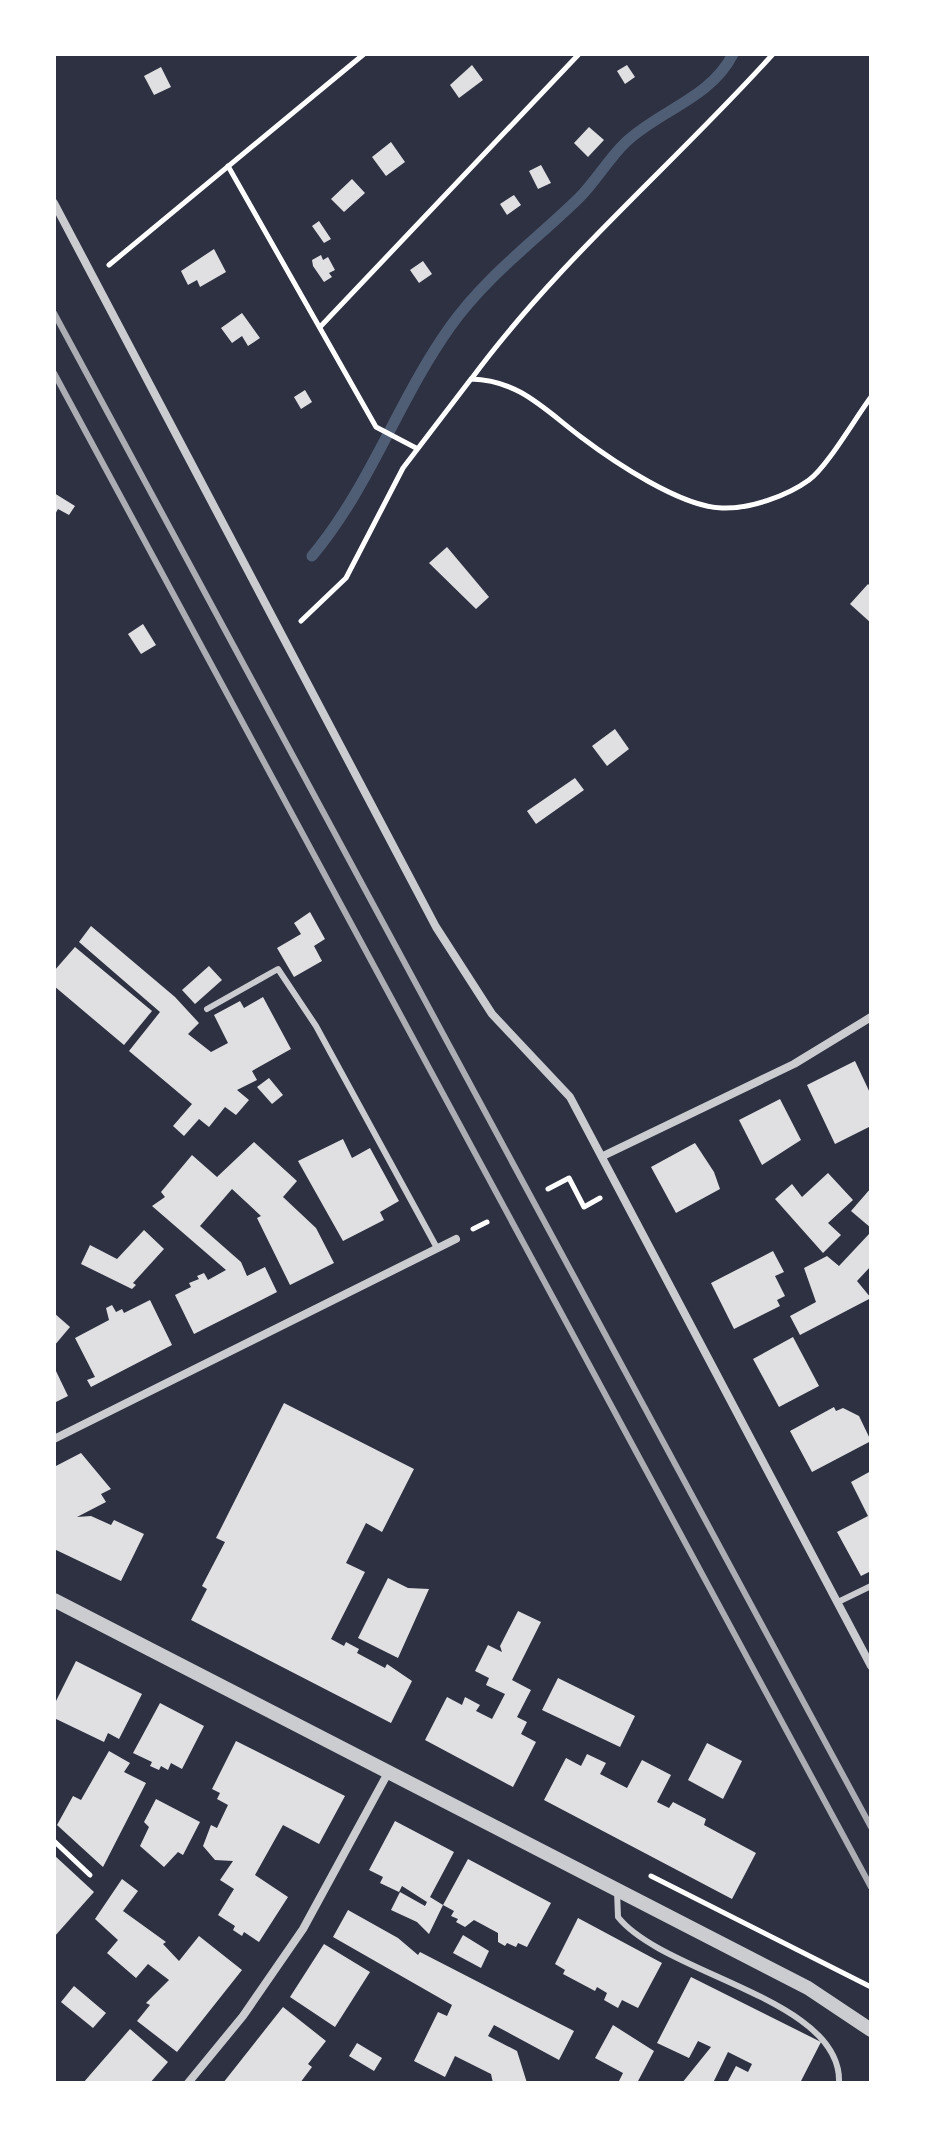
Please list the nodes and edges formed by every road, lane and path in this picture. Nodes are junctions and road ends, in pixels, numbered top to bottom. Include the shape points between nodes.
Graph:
1 (364, 54) edge
2 (579, 54) edge
3 (773, 54) edge
4 (228, 166) junction
5 (54, 203) edge
6 (94, 277) junction
7 (320, 327) junction
8 (471, 379) junction
9 (871, 397) edge
10 (416, 448) junction
11 (285, 635) junction
12 (207, 1009) dead end
13 (871, 1017) edge
14 (603, 1156) junction
15 (548, 1189) dead end
16 (619, 1189) junction
17 (456, 1239) dead end
18 (437, 1248) junction
19 (54, 1439) edge
20 (871, 1586) edge
21 (54, 1600) edge
22 (838, 1602) junction
23 (871, 1666) edge
24 (389, 1771) junction
25 (54, 1841) edge
26 (90, 1875) dead end
27 (617, 1888) junction
28 (871, 2030) edge
29 (188, 2083) edge
30 (839, 2083) edge

1 - 4 path
2 - 7 path
3 - 8 path via 511,325
4 - 6 path
4 - 7 path
5 - 6 street
6 - 11 street
7 - 10 path via 376,427
8 - 9 path via 498,379 629,469 691,501 722,508 771,499 810,479
8 - 10 path
10 - 11 path via 346,578
11 - 14 street via 456,962 492,1014 570,1097
12 - 18 lane via 278,969 316,1026
13 - 14 street via 794,1064
14 - 16 street
15 - 16 path via 569,1178 584,1207
16 - 22 street
17 - 18 street
18 - 19 street
20 - 22 lane
21 - 24 street
22 - 23 street
24 - 27 street
24 - 29 street via 310,1918 243,2016
25 - 26 path
27 - 28 street via 808,1988
27 - 30 lane via 618,1917 640,1936 821,2036 835,2054

